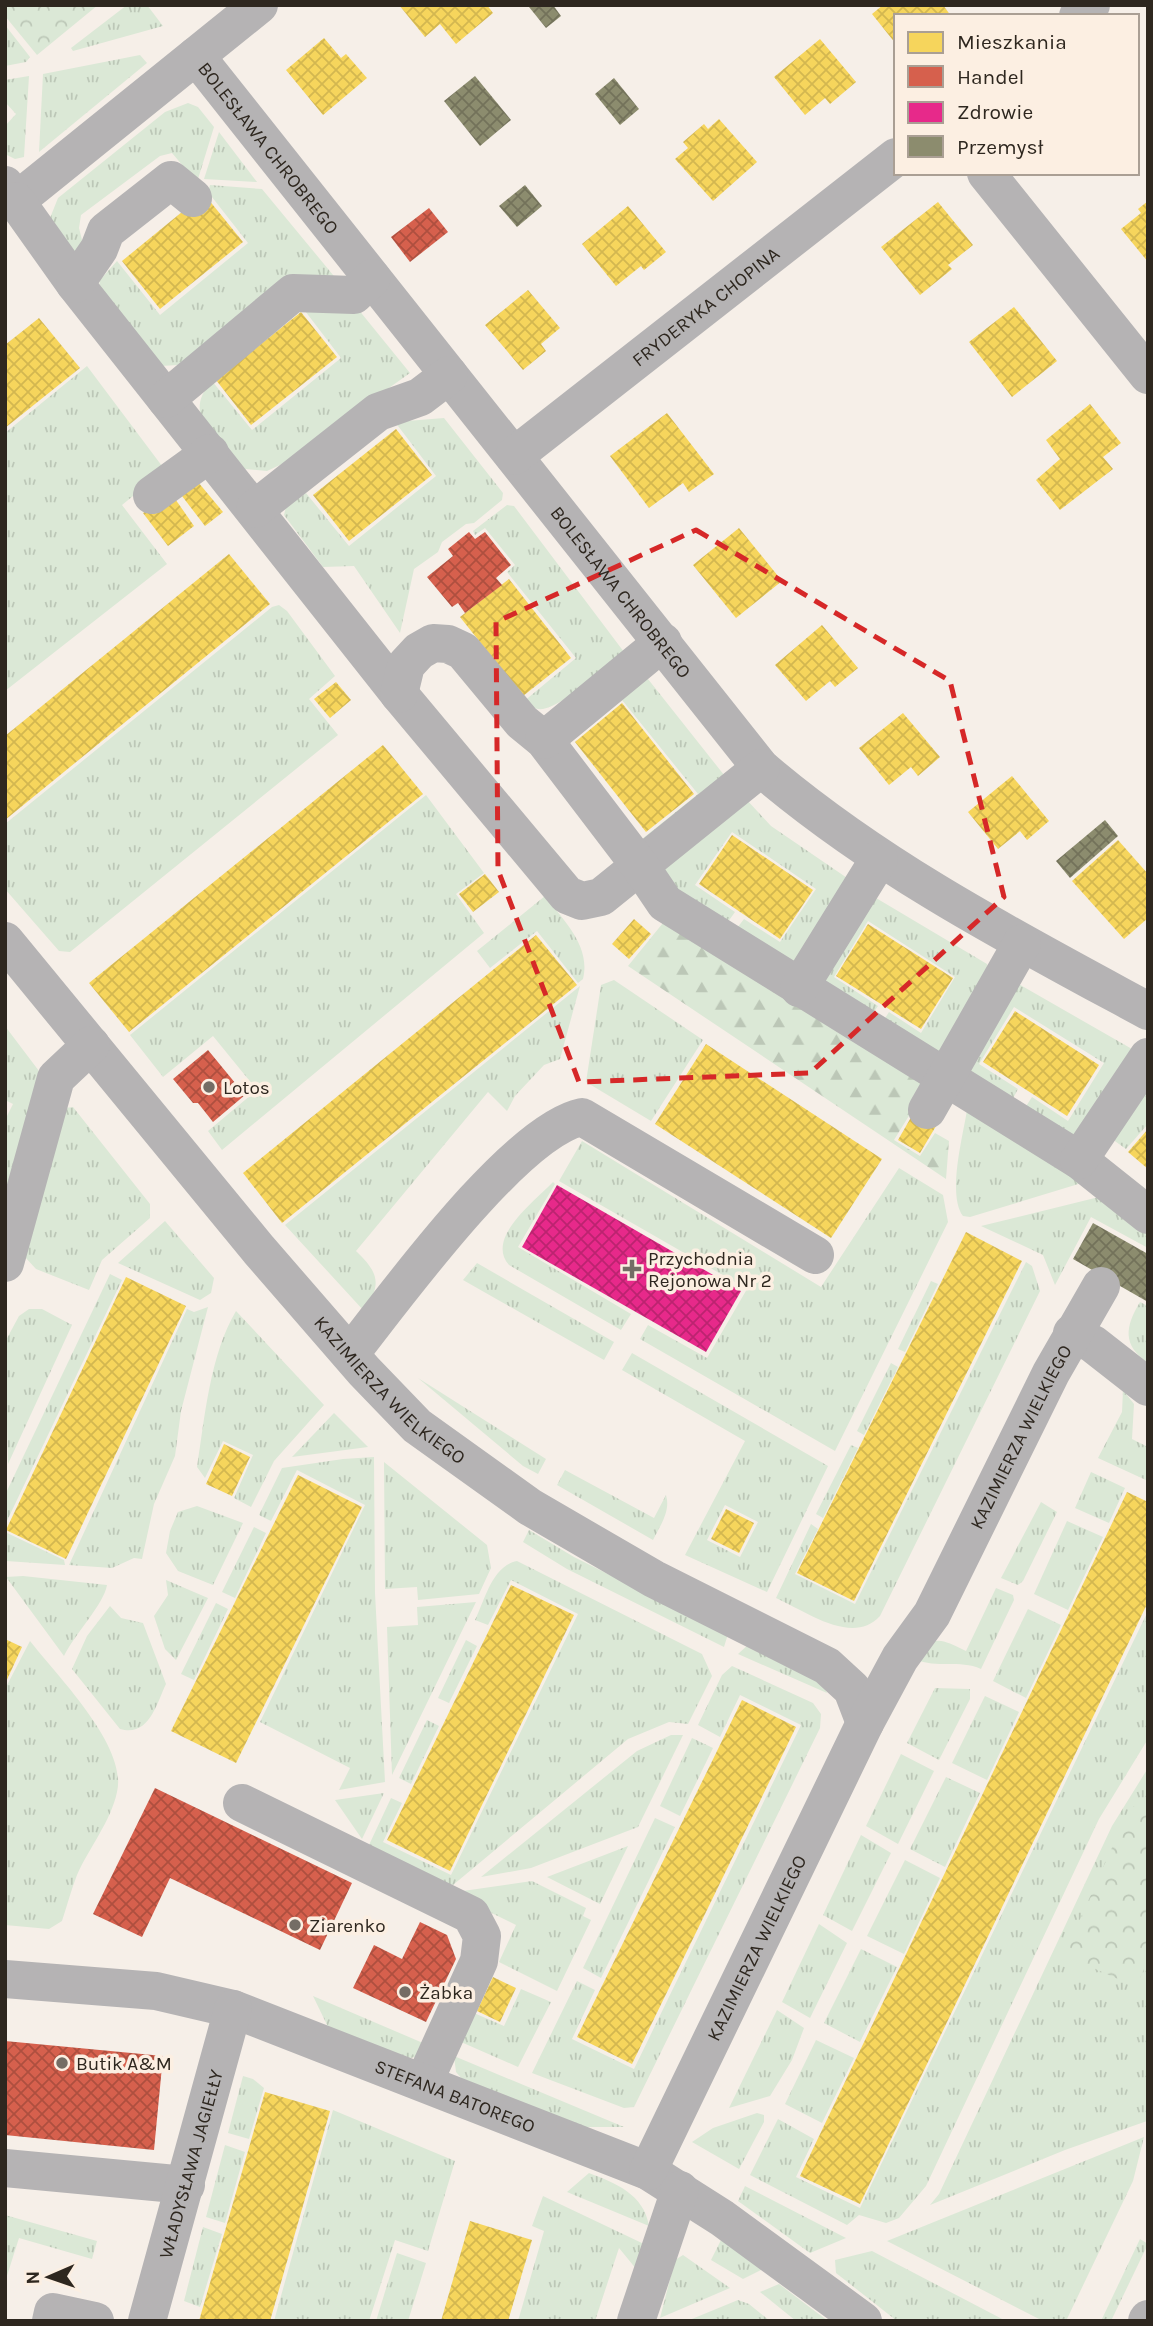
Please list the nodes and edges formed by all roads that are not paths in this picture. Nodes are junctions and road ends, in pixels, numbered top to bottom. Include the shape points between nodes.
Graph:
1 (259, 5) edge
2 (196, 56) junction
3 (894, 159) edge
4 (988, 175) edge
5 (10, 193) edge
6 (193, 198) dead end
7 (372, 278) junction
8 (75, 284) junction
9 (449, 374) junction
10 (1148, 375) edge
11 (166, 399) junction
12 (210, 453) junction
13 (514, 456) junction
14 (152, 495) dead end
15 (256, 509) junction
16 (663, 642) junction
17 (399, 694) junction
18 (544, 740) junction
19 (761, 768) junction
20 (879, 859) junction
21 (640, 866) junction
22 (5, 941) edge
23 (1023, 943) junction
24 (799, 988) junction
25 (1148, 1011) edge
26 (91, 1045) junction
27 (1148, 1057) edge
28 (936, 1095) junction
29 (1079, 1160) junction
30 (1148, 1216) edge
31 (815, 1255) dead end
32 (5, 1263) edge
33 (1101, 1286) dead end
34 (1072, 1333) junction
35 (350, 1354) junction
36 (1148, 1387) edge
37 (865, 1723) junction
38 (242, 1803) dead end
39 (5, 1979) edge
40 (233, 2009) junction
41 (424, 2082) junction
42 (5, 2168) edge
43 (664, 2180) junction
44 (186, 2185) junction
45 (51, 2321) edge
46 (94, 2321) edge
47 (147, 2321) edge
48 (636, 2321) edge
49 (863, 2321) edge

1 - 2 street
2 - 5 street
2 - 7 street, BOLESŁAWA CHROBREGO
3 - 13 street, FRYDERYKA CHOPINA
4 - 10 street
5 - 8 street
6 - 8 street via 171,180 106,232
7 - 9 street, BOLESŁAWA CHROBREGO
7 - 11 street via 354,295 293,293
8 - 11 street
9 - 13 street, BOLESŁAWA CHROBREGO
9 - 15 street via 421,397 378,412
11 - 12 street
12 - 14 street
12 - 15 street
13 - 16 street, BOLESŁAWA CHROBREGO
15 - 17 street
16 - 18 street
16 - 19 street, BOLESŁAWA CHROBREGO
17 - 18 street via 406,665 419,652 433,643 449,644 463,651 522,722
17 - 21 street via 567,895 582,901 601,897
18 - 21 street
19 - 20 street, BOLESŁAWA CHROBREGO
19 - 21 street
20 - 23 street, BOLESŁAWA CHROBREGO
20 - 24 street
21 - 24 street via 656,913
22 - 26 street, KAZIMIERZA WIELKIEGO
23 - 25 street, BOLESŁAWA CHROBREGO
23 - 28 street
24 - 28 street
26 - 32 street via 56,1078
26 - 35 street, KAZIMIERZA WIELKIEGO
27 - 29 street
28 - 29 street
29 - 30 street
31 - 35 street via 582,1117 572,1119 526,1149 453,1226
33 - 34 street, KAZIMIERZA WIELKIEGO
34 - 36 street
34 - 37 street, KAZIMIERZA WIELKIEGO via 932,1614 900,1658
35 - 37 street, KAZIMIERZA WIELKIEGO via 417,1426 530,1507 654,1579 827,1666 852,1689
37 - 43 street, KAZIMIERZA WIELKIEGO
38 - 41 street via 471,1915 482,1936 479,1961
39 - 40 street, STEFANA BATOREGO via 156,1991
40 - 41 street, STEFANA BATOREGO
40 - 44 street, WŁADYSŁAWA JAGIEŁŁY
41 - 43 street, STEFANA BATOREGO
42 - 44 street
43 - 48 street
43 - 49 street, STEFANA BATOREGO
44 - 47 street, WŁADYSŁAWA JAGIEŁŁY
45 - 46 street via 53,2312

